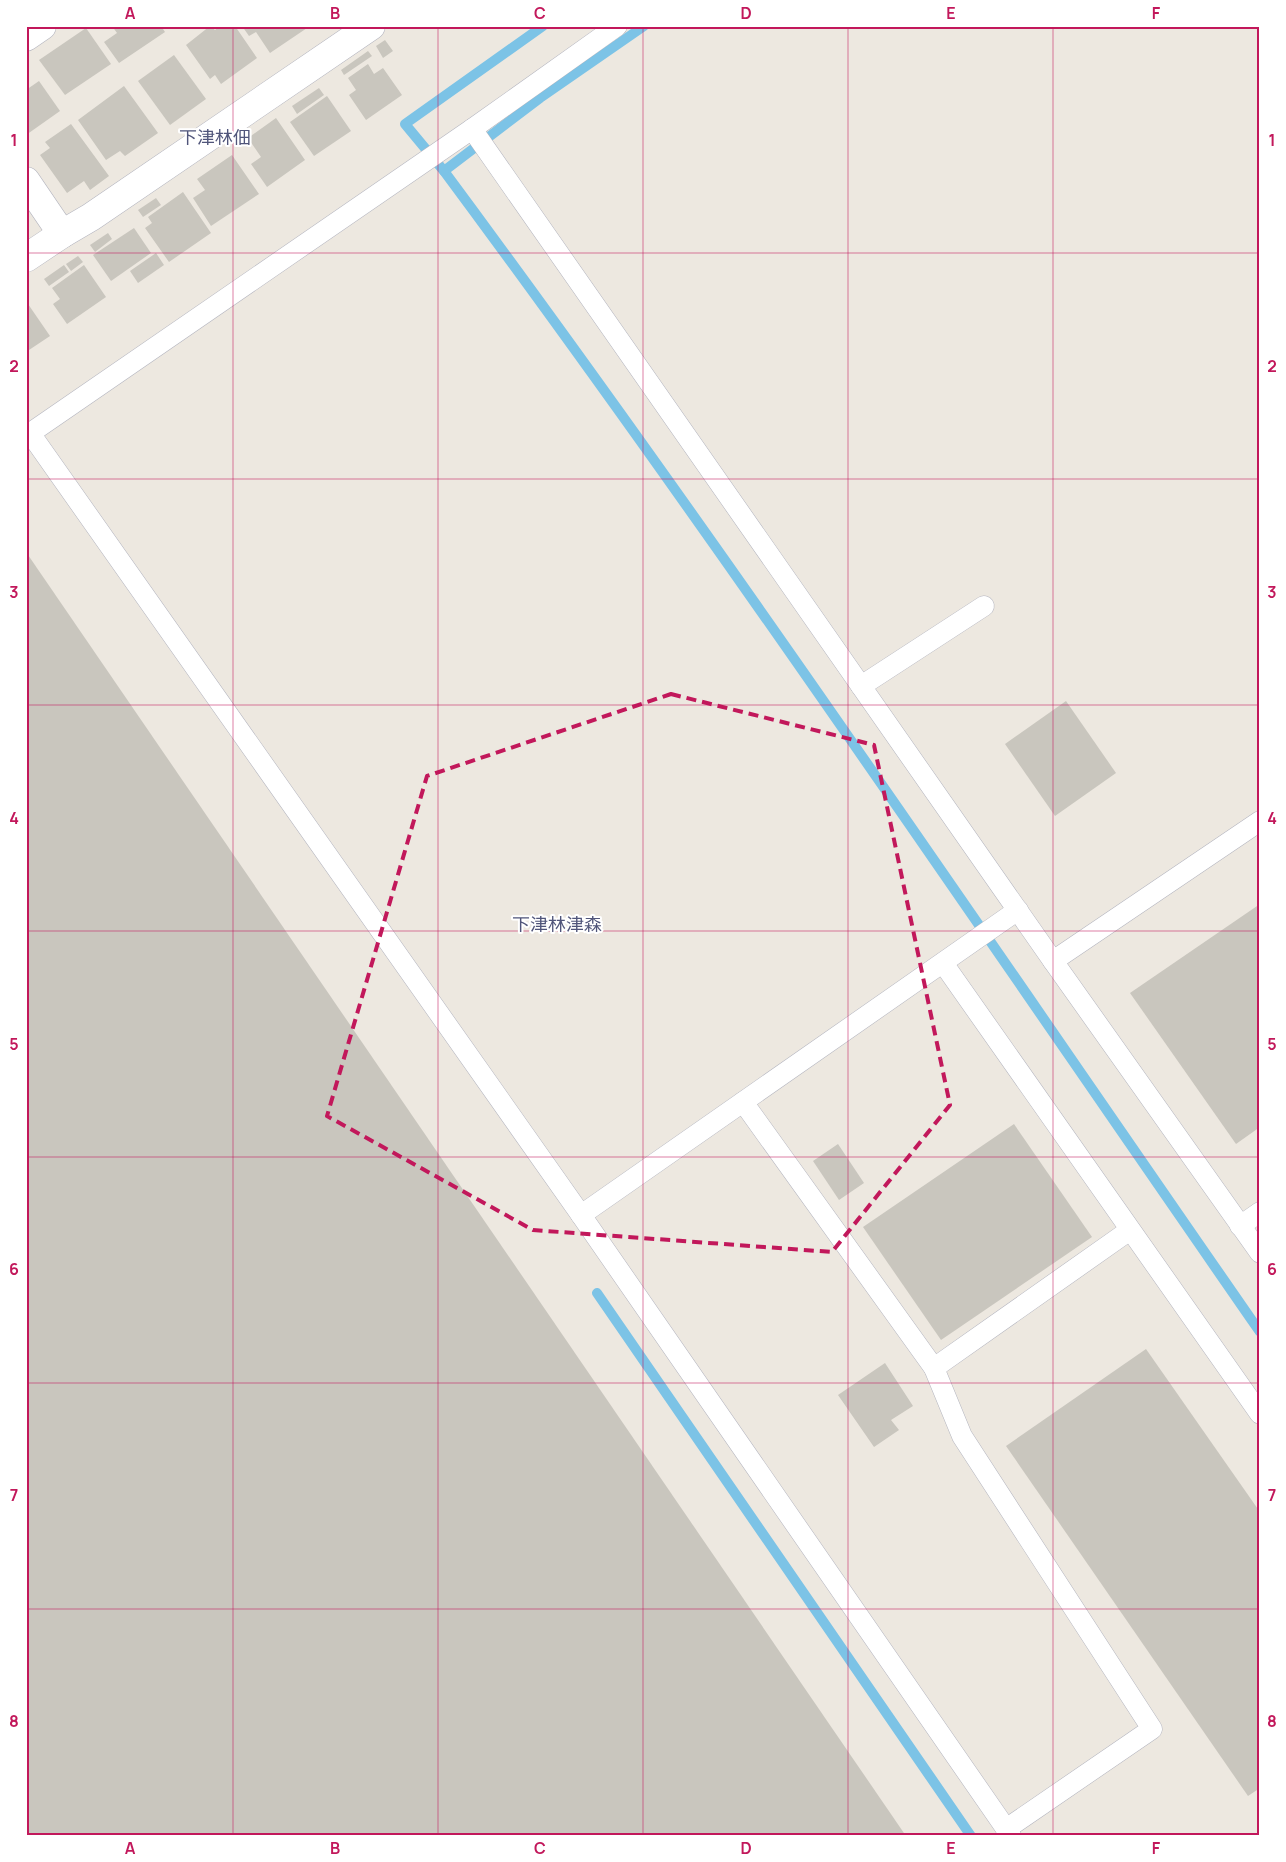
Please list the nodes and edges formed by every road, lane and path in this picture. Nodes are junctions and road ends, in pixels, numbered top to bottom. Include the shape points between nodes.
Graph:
1 (42, 26) edge
2 (371, 26) edge
3 (617, 26) edge
4 (26, 37) edge
5 (472, 129) junction
6 (26, 181) edge
7 (62, 234) junction
8 (26, 258) edge
9 (28, 435) edge
10 (984, 606) dead end
11 (861, 686) junction
12 (1260, 821) edge
13 (1018, 910) junction
14 (1053, 961) junction
15 (943, 963) junction
16 (743, 1102) junction
17 (1260, 1212) edge
18 (581, 1215) junction
19 (1240, 1226) junction
20 (1130, 1230) junction
21 (1260, 1253) edge
22 (934, 1368) junction
23 (1260, 1414) edge
24 (1009, 1832) edge

1 - 4 street
2 - 7 street
3 - 5 lane
5 - 9 lane
5 - 11 lane
6 - 7 street
7 - 8 street
9 - 18 lane
10 - 11 lane
11 - 13 lane
12 - 14 lane
13 - 14 lane
13 - 15 lane
14 - 19 lane
15 - 16 lane
15 - 20 lane
16 - 18 lane
16 - 22 lane
17 - 19 lane
18 - 24 lane
19 - 21 lane
20 - 22 lane
20 - 23 lane
22 - 24 lane via 962,1436 1152,1729

